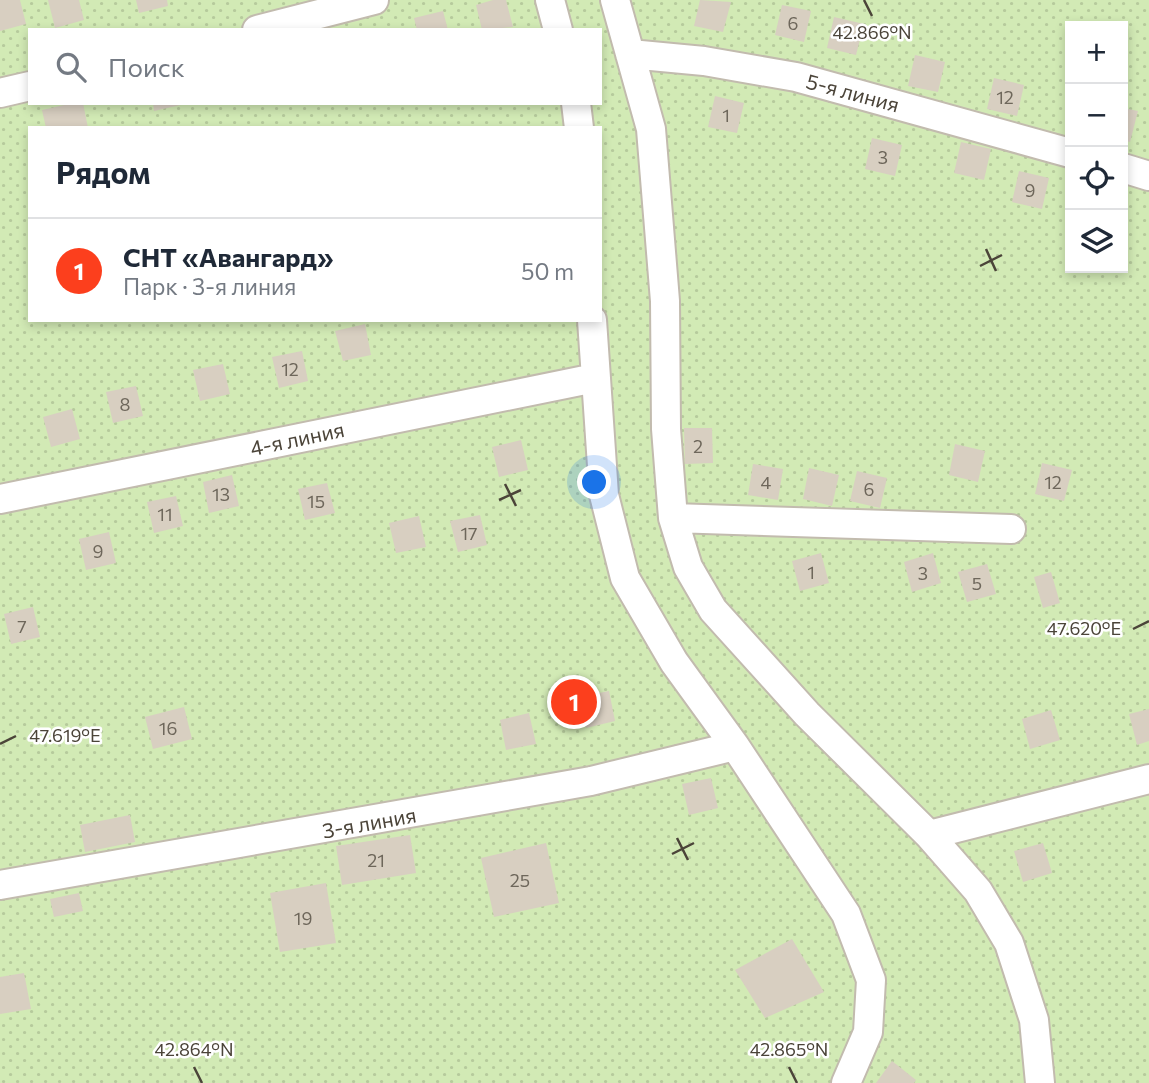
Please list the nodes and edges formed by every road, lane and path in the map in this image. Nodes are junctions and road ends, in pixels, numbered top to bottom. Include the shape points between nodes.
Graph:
1 (374, 0) edge
2 (550, 0) edge
3 (615, 0) edge
4 (265, 28) edge
5 (557, 28) edge
6 (630, 54) junction
7 (28, 86) edge
8 (0, 93) edge
9 (576, 105) edge
10 (579, 126) edge
11 (1065, 152) edge
12 (1128, 170) edge
13 (1149, 176) edge
14 (592, 322) edge
15 (595, 378) junction
16 (0, 499) edge
17 (673, 518) junction
18 (1011, 529) dead end
19 (735, 746) junction
20 (1149, 779) edge
21 (929, 835) junction
22 (0, 885) edge
23 (846, 1083) edge
24 (1040, 1083) edge

1 - 4 street
2 - 5 street
3 - 6 street
6 - 11 street, 5-я линия via 796,77
6 - 17 street via 652,129 665,301 666,429
7 - 8 street
9 - 10 street
12 - 13 street
14 - 15 street
15 - 16 street, 4-я линия
15 - 19 street via 604,495 625,578 674,663
17 - 18 street
17 - 21 street via 688,568 713,610 807,715
19 - 22 street, 3-я линия via 591,781
19 - 23 street via 846,914 871,980 868,1031
20 - 21 street
21 - 24 street via 978,891 1009,943 1034,1020

